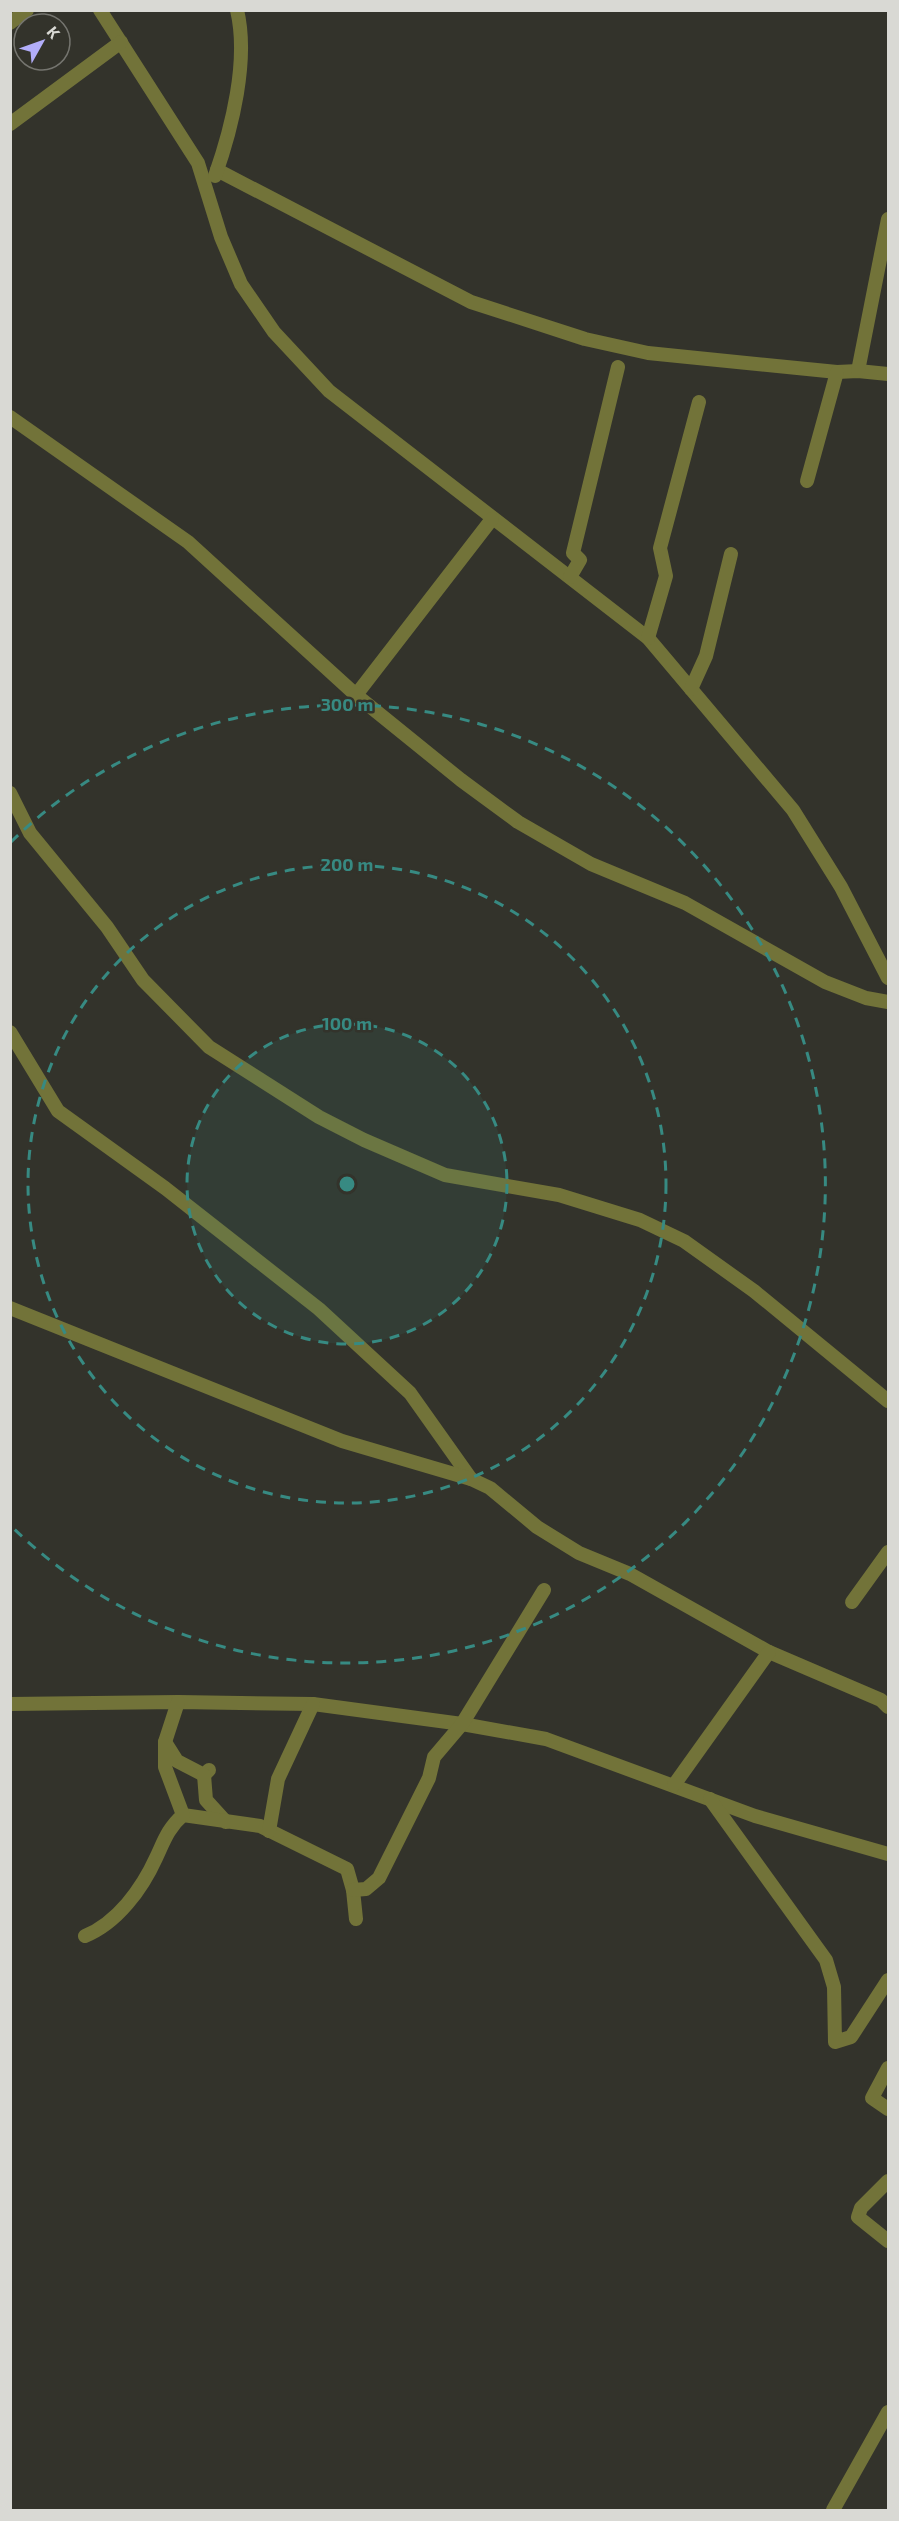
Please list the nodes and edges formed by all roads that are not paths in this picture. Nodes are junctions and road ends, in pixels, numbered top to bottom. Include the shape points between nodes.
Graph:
1 (27, 10) edge
2 (100, 10) edge
3 (237, 10) edge
4 (10, 23) edge
5 (121, 42) junction
6 (10, 124) edge
7 (217, 170) junction
8 (209, 195) junction
9 (888, 219) edge
10 (618, 367) dead end
11 (858, 371) junction
12 (837, 372) junction
13 (888, 374) edge
14 (699, 402) dead end
15 (10, 417) edge
16 (807, 482) dead end
17 (492, 519) junction
18 (731, 554) dead end
19 (570, 577) junction
20 (648, 638) junction
21 (691, 689) junction
22 (356, 695) junction
23 (10, 793) edge
24 (888, 978) edge
25 (888, 1002) edge
26 (10, 1032) edge
27 (10, 1308) edge
28 (888, 1401) edge
29 (471, 1479) junction
30 (888, 1552) edge
31 (544, 1590) dead end
32 (852, 1602) dead end
33 (769, 1652) junction
34 (178, 1702) junction
35 (10, 1704) edge
36 (313, 1704) junction
37 (888, 1707) edge
38 (462, 1724) junction
39 (165, 1742) junction
40 (674, 1785) junction
41 (710, 1799) junction
42 (183, 1815) junction
43 (226, 1821) junction
44 (269, 1831) junction
45 (888, 1854) edge
46 (353, 1890) junction
47 (356, 1919) dead end
48 (85, 1936) dead end
49 (888, 1980) edge
50 (888, 2068) edge
51 (888, 2109) edge
52 (888, 2181) edge
53 (888, 2241) edge
54 (888, 2412) edge
55 (833, 2511) edge

1 - 4 street
2 - 5 street
3 - 7 street via 239,79
5 - 6 street
5 - 8 street via 198,163
7 - 8 street
7 - 12 street via 471,303 585,339 648,353
8 - 17 street via 241,284 293,354 329,391
9 - 11 street
10 - 19 street via 573,553 580,560
11 - 12 street
11 - 13 street
12 - 16 street
14 - 20 street via 660,548 666,576
15 - 22 street via 188,542
17 - 19 street
17 - 22 street
18 - 21 street via 706,656
19 - 20 street
20 - 21 street
21 - 24 street via 793,810 819,848
22 - 25 street via 460,780 562,849 685,903 825,982
23 - 28 street via 30,833 107,927 143,980 209,1047 318,1117 445,1175 559,1195 640,1220 684,1241 754,1292
26 - 29 street via 58,1111 165,1188 320,1309 410,1393
27 - 29 street via 342,1441
29 - 33 street via 490,1488 537,1527 579,1553 630,1574
30 - 32 street
31 - 38 street
33 - 37 street via 881,1700
33 - 40 street
34 - 35 street
34 - 36 street
34 - 39 street
36 - 38 street
36 - 44 street via 278,1779
38 - 40 street via 546,1739
38 - 46 street via 434,1757 429,1778 380,1878 366,1889
39 - 42 street via 165,1767
39 - 43 street via 177,1761 206,1773 206,1800
40 - 41 street
41 - 45 street
41 - 49 street via 826,1960 834,1987 835,2042 851,2037
42 - 43 street
42 - 48 street via 171,1826 147,1874 115,1917 102,1929
43 - 44 street
44 - 46 street via 347,1869
46 - 47 street
50 - 51 street via 872,2098
52 - 53 street via 861,2208 858,2217
54 - 55 street

